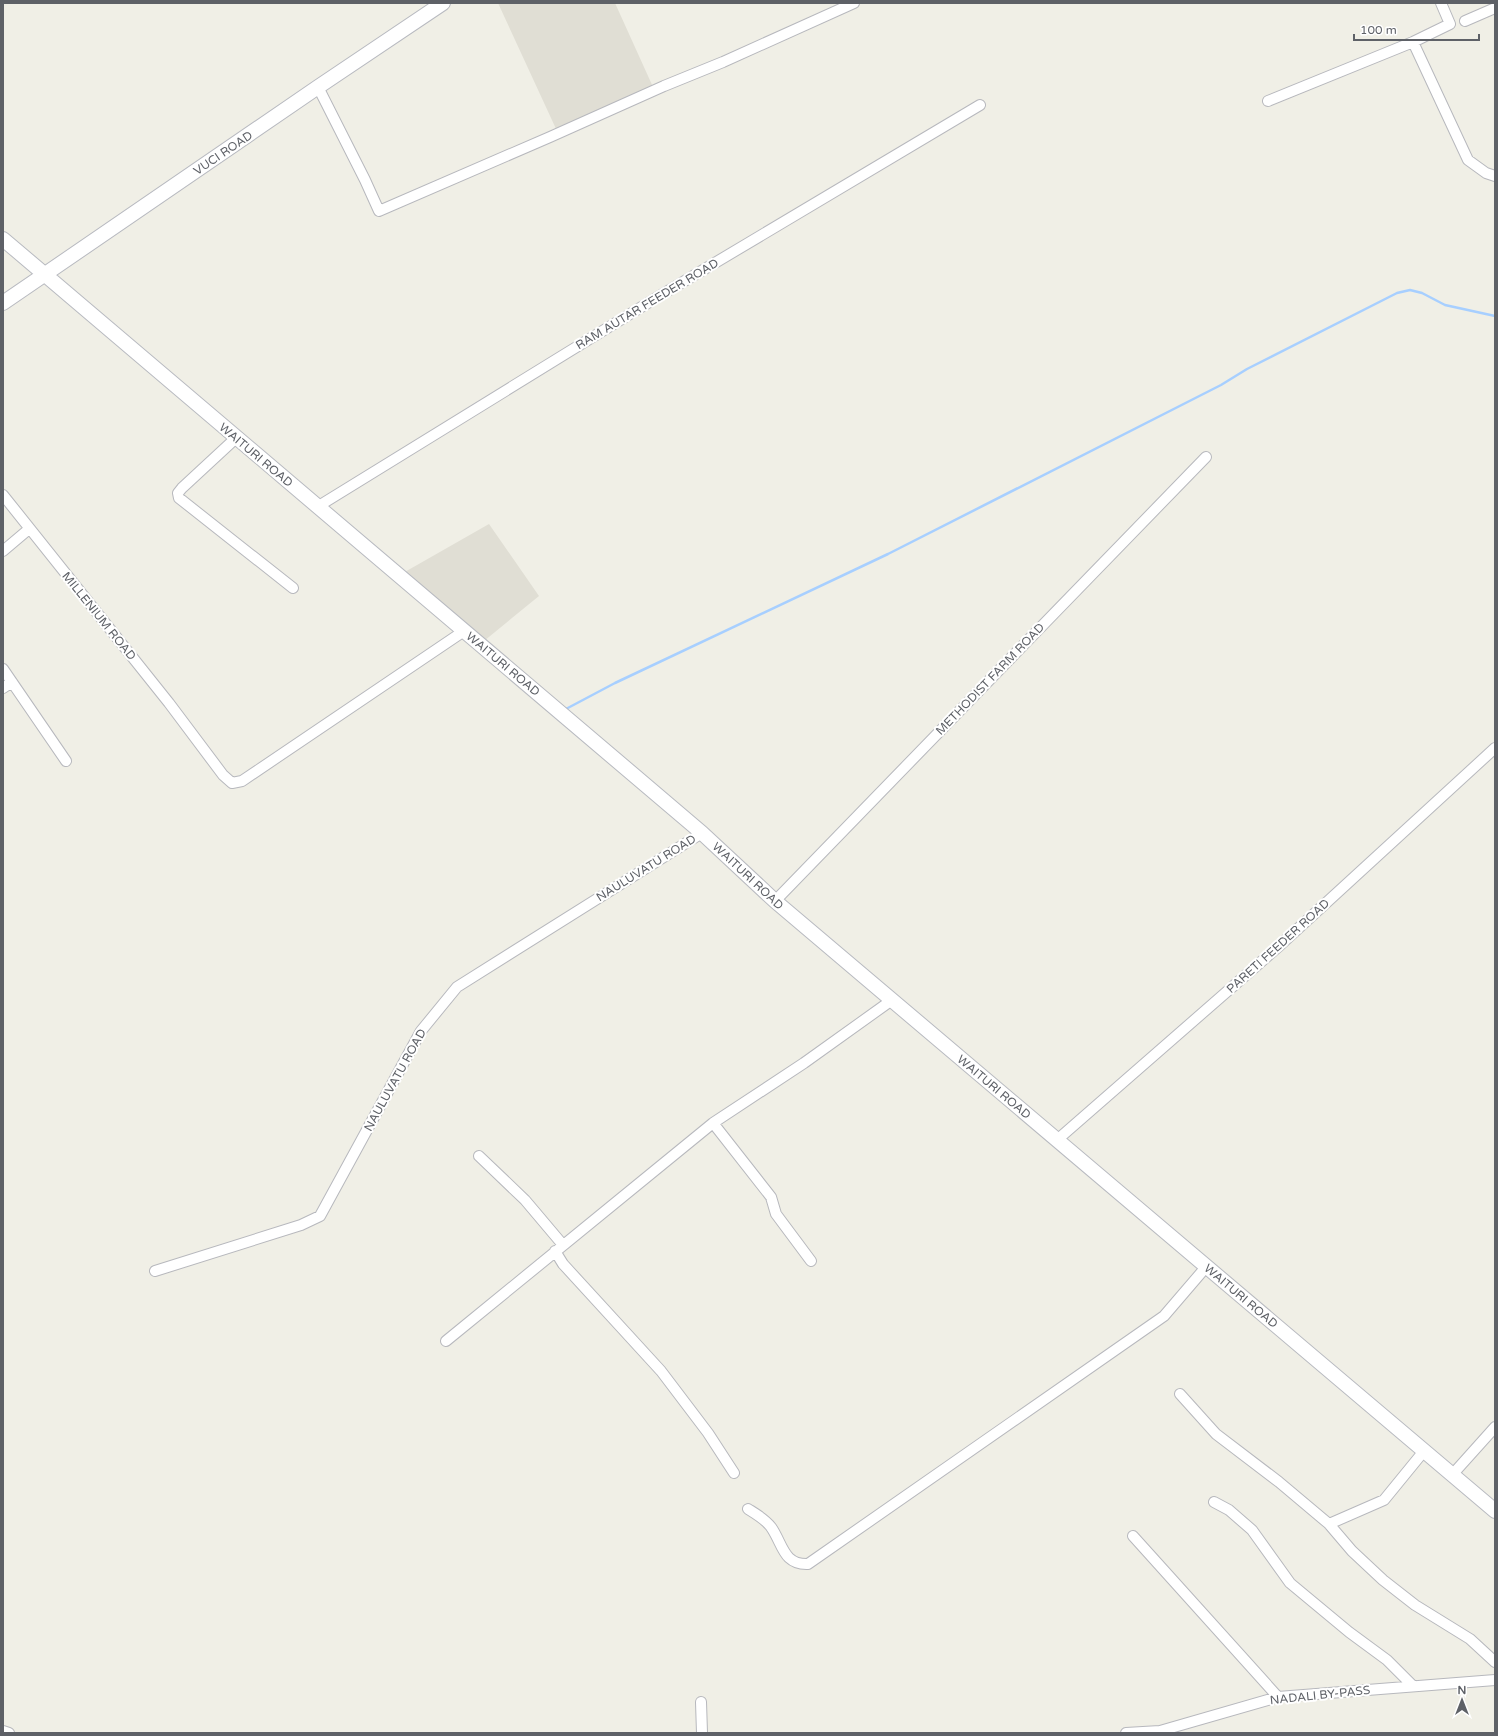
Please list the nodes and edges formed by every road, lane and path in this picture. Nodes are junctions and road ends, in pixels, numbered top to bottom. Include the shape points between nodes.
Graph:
1 (443, 3) edge
2 (854, 3) edge
3 (1441, 3) edge
4 (1495, 8) edge
5 (1465, 21) dead end
6 (1413, 42) junction
7 (318, 87) junction
8 (1268, 101) dead end
9 (980, 104) dead end
10 (1495, 176) edge
11 (3, 239) edge
12 (44, 275) junction
13 (3, 303) edge
14 (236, 438) junction
15 (1206, 457) dead end
16 (3, 495) edge
17 (317, 507) junction
18 (29, 529) junction
19 (3, 551) edge
20 (293, 588) dead end
21 (464, 631) junction
22 (3, 669) edge
23 (12, 682) junction
24 (3, 688) edge
25 (1495, 748) edge
26 (66, 761) dead end
27 (702, 833) junction
28 (775, 901) junction
29 (892, 1000) junction
30 (713, 1123) junction
31 (1058, 1140) junction
32 (479, 1156) dead end
33 (559, 1248) junction
34 (811, 1261) dead end
35 (1206, 1267) junction
36 (155, 1271) dead end
37 (446, 1341) dead end
38 (1180, 1394) dead end
39 (1495, 1427) edge
40 (1424, 1450) junction
41 (734, 1473) dead end
42 (1452, 1475) junction
43 (1214, 1502) dead end
44 (748, 1509) dead end
45 (1495, 1511) edge
46 (1328, 1524) junction
47 (1133, 1536) dead end
48 (1495, 1662) edge
49 (1495, 1680) edge
50 (1413, 1686) junction
51 (1278, 1697) junction
52 (701, 1702) dead end
53 (3, 1731) edge
54 (9, 1733) edge
55 (702, 1733) edge
56 (1126, 1733) edge

1 - 7 main road, VUCI ROAD
2 - 7 street via 379,211
3 - 6 street via 1450,24
4 - 5 street
6 - 8 street
6 - 10 street via 1468,160 1486,173
7 - 12 main road, VUCI ROAD
9 - 17 street, RAM AUTAR FEEDER ROAD via 656,298
11 - 12 main road, WAITURI ROAD
12 - 13 main road, VUCI ROAD
12 - 14 main road, WAITURI ROAD
14 - 17 main road, WAITURI ROAD
14 - 20 street via 182,488 178,493 179,498
15 - 28 street, METHODIST FARM ROAD
16 - 18 street, MILLENIUM ROAD
17 - 21 main road, WAITURI ROAD
18 - 19 street
18 - 21 street, MILLENIUM ROAD via 169,703 223,775 232,783 242,781
21 - 27 main road, WAITURI ROAD
22 - 23 street
23 - 24 street
23 - 26 street
25 - 31 street, PARETI FEEDER ROAD via 1278,947
27 - 28 main road, WAITURI ROAD
27 - 36 street, NAULUVATU ROAD via 457,987 421,1031 320,1216 301,1225
28 - 29 main road, WAITURI ROAD
29 - 30 street via 804,1063
29 - 31 main road, WAITURI ROAD
30 - 33 street
30 - 34 street via 771,1197 776,1214
31 - 35 main road, WAITURI ROAD
32 - 33 street via 525,1200
33 - 37 street
33 - 41 street via 563,1264 661,1371 708,1433
35 - 40 main road, WAITURI ROAD
35 - 44 street via 1164,1316 808,1564 792,1561 766,1521
38 - 46 street via 1216,1434 1279,1482
39 - 42 street
40 - 42 main road, WAITURI ROAD
40 - 46 street via 1384,1500
42 - 45 main road, WAITURI ROAD
43 - 50 street via 1229,1510 1252,1530 1290,1583 1387,1660
46 - 48 street via 1383,1580 1416,1605 1470,1639
47 - 51 street
49 - 50 street, NADALI BY-PASS
50 - 51 street, NADALI BY-PASS
51 - 56 street, NADALI BY-PASS via 1160,1732
52 - 55 street
53 - 54 street

